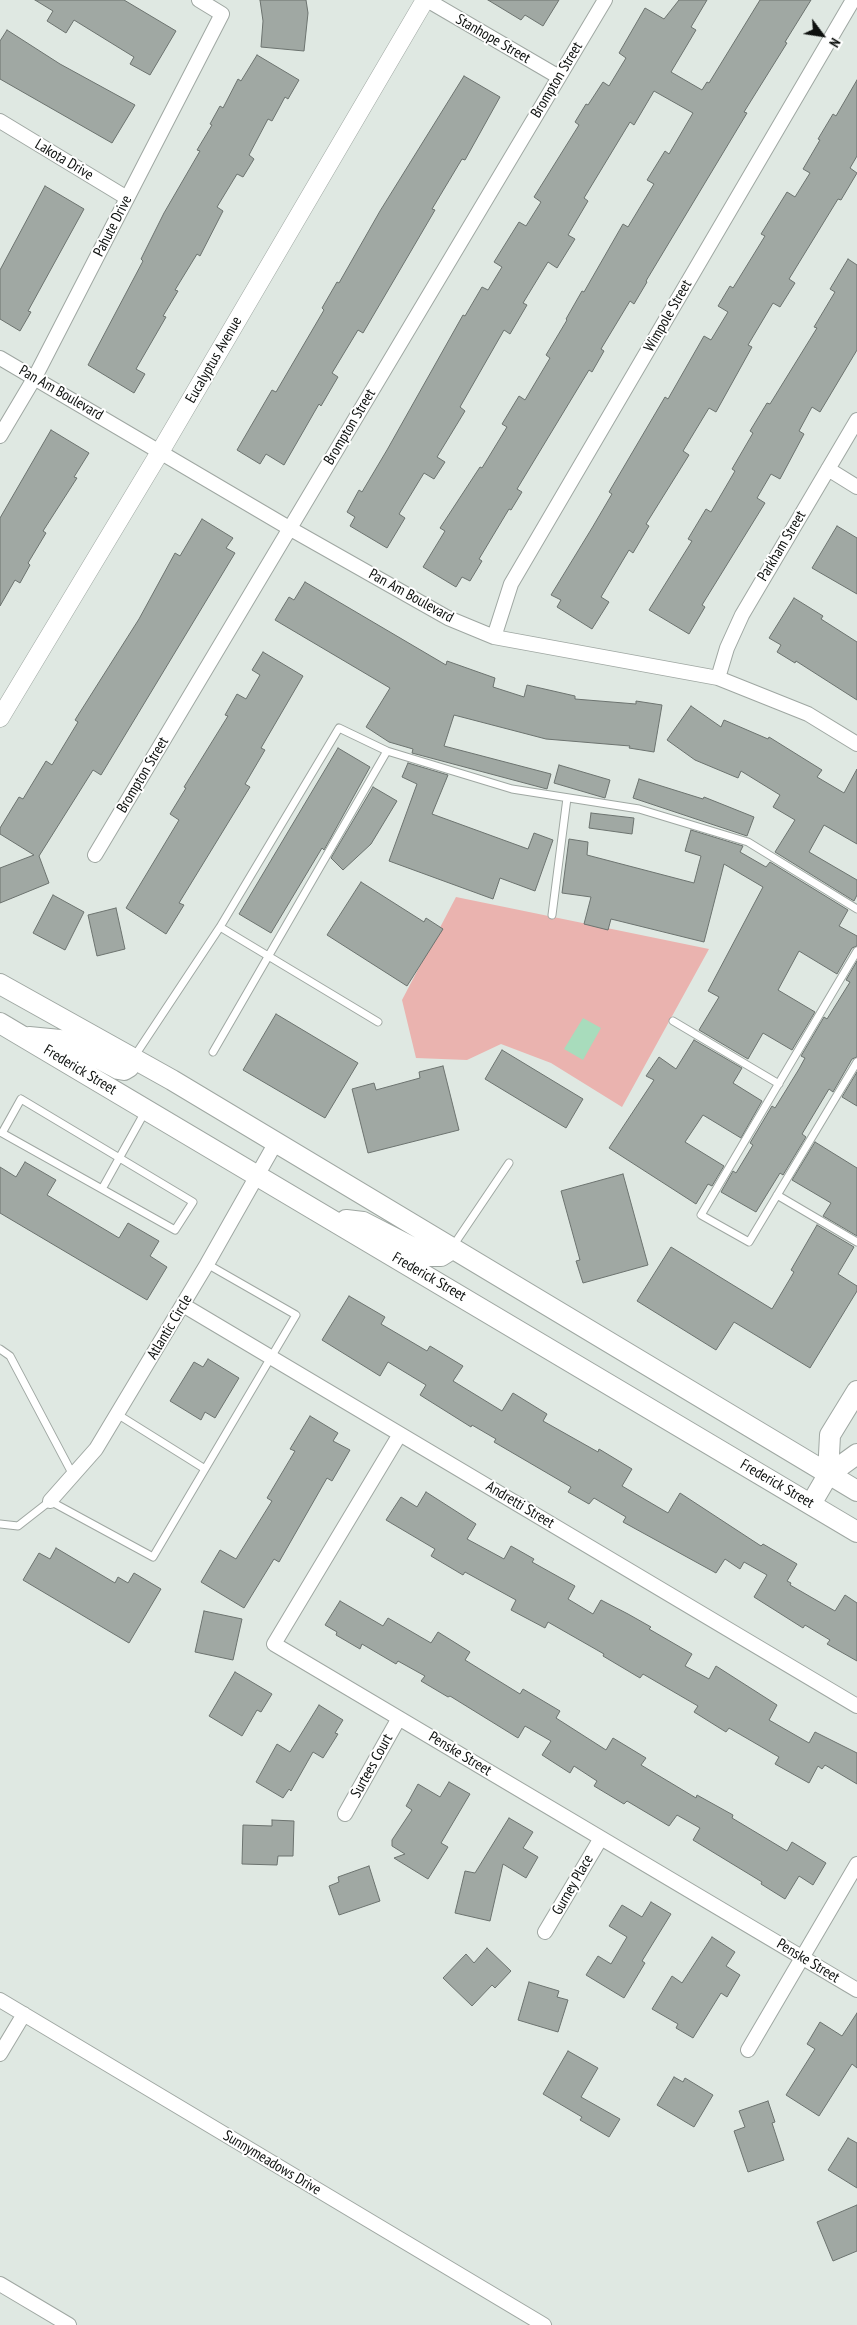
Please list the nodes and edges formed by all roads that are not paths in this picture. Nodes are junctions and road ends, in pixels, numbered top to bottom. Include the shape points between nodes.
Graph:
1 (199, 0) edge
2 (426, 0) edge
3 (606, 0) edge
4 (853, 0) edge
5 (559, 77) junction
6 (0, 122) edge
7 (127, 198) junction
8 (0, 358) edge
9 (35, 377) junction
10 (857, 420) edge
11 (0, 436) edge
12 (160, 452) junction
13 (828, 469) junction
14 (857, 487) edge
15 (289, 528) junction
16 (494, 637) junction
17 (718, 678) junction
18 (0, 718) edge
19 (857, 744) edge
20 (387, 751) junction
21 (567, 798) junction
22 (95, 855) dead end
23 (857, 909) edge
24 (552, 915) dead end
25 (220, 927) junction
26 (857, 951) edge
27 (269, 955) junction
28 (0, 984) edge
29 (378, 1022) dead end
30 (674, 1022) dead end
31 (0, 1023) edge
32 (24, 1037) junction
33 (213, 1052) dead end
34 (134, 1058) junction
35 (857, 1062) edge
36 (779, 1084) junction
37 (146, 1110) junction
38 (1, 1133) edge
39 (275, 1144) junction
40 (120, 1157) junction
41 (509, 1163) dead end
42 (258, 1176) junction
43 (102, 1188) junction
44 (777, 1195) junction
45 (336, 1222) junction
46 (857, 1242) edge
47 (452, 1249) junction
48 (207, 1264) junction
49 (183, 1305) junction
50 (0, 1349) edge
51 (272, 1357) junction
52 (857, 1391) edge
53 (117, 1414) junction
54 (400, 1434) junction
55 (857, 1454) edge
56 (205, 1469) junction
57 (828, 1475) junction
58 (73, 1476) junction
59 (857, 1492) edge
60 (50, 1501) junction
61 (811, 1504) junction
62 (0, 1524) edge
63 (857, 1532) edge
64 (857, 1706) edge
65 (399, 1718) junction
66 (345, 1814) dead end
67 (601, 1838) junction
68 (857, 1864) edge
69 (545, 1932) dead end
70 (802, 1957) junction
71 (857, 1990) edge
72 (0, 2000) edge
73 (24, 2014) junction
74 (748, 2050) dead end
75 (0, 2054) edge
76 (0, 2284) edge
77 (70, 2325) edge
78 (544, 2325) edge

1 - 7 street, Pahute Drive via 222,14
2 - 5 street, Stanhope Street
2 - 12 street, Eucalyptus Avenue
3 - 5 street, Brompton Street
4 - 16 street, Wimpole Street via 511,584
5 - 15 street, Brompton Street
6 - 7 street, Lakota Drive
7 - 9 street, Pahute Drive
8 - 9 street, Pan Am Boulevard
9 - 11 street, Pahute Drive
9 - 12 street, Pan Am Boulevard
10 - 13 street, Parkham Street
12 - 15 street, Pan Am Boulevard
12 - 18 street, Eucalyptus Avenue
13 - 14 street
13 - 17 street, Parkham Street via 742,615
15 - 16 street, Pan Am Boulevard via 448,618
15 - 22 street, Brompton Street
16 - 17 street, Pan Am Boulevard
17 - 19 street, Pan Am Boulevard via 808,714
20 - 21 lane via 512,789
20 - 25 lane via 339,728
20 - 27 lane
21 - 23 lane via 638,810 748,842
21 - 24 lane
25 - 27 lane
25 - 34 lane
26 - 36 lane
27 - 29 lane
27 - 33 lane
28 - 34 main road
30 - 36 lane
31 - 32 main road, Frederick Street
32 - 34 main road via 70,1043 118,1070 124,1070
32 - 37 main road, Frederick Street
34 - 39 main road
35 - 44 lane
36 - 44 lane via 701,1215 749,1242
37 - 40 lane
37 - 42 main road, Frederick Street
38 - 40 lane via 21,1099
38 - 43 lane
39 - 42 street, Atlantic Circle
39 - 47 main road
40 - 43 lane
40 - 43 lane via 193,1202 175,1230
41 - 47 lane
42 - 45 main road, Frederick Street
42 - 48 street, Atlantic Circle
44 - 46 lane
45 - 47 main road via 351,1219 363,1222 429,1256 441,1256
45 - 61 main road, Frederick Street
47 - 57 main road
48 - 49 street, Atlantic Circle
48 - 51 lane via 296,1315
49 - 51 street, Andretti Street
49 - 53 street, Atlantic Circle
50 - 58 lane via 10,1356
51 - 54 street, Andretti Street
51 - 56 lane
52 - 57 main road via 830,1435
53 - 56 lane
53 - 58 street, Atlantic Circle via 96,1449
54 - 64 street, Andretti Street
54 - 65 street, Penske Street via 274,1644
55 - 57 main road
56 - 60 lane via 153,1558
57 - 59 main road
57 - 61 main road
58 - 60 street, Atlantic Circle
60 - 62 lane via 18,1526
61 - 63 main road, Frederick Street
65 - 66 street, Surtees Court
65 - 67 street, Penske Street
67 - 69 street, Gurney Place
67 - 70 street, Penske Street
68 - 70 street
70 - 71 street, Penske Street
70 - 74 street
72 - 73 street, Sunnymeadows Drive
73 - 75 street
73 - 78 street, Sunnymeadows Drive
76 - 77 street

